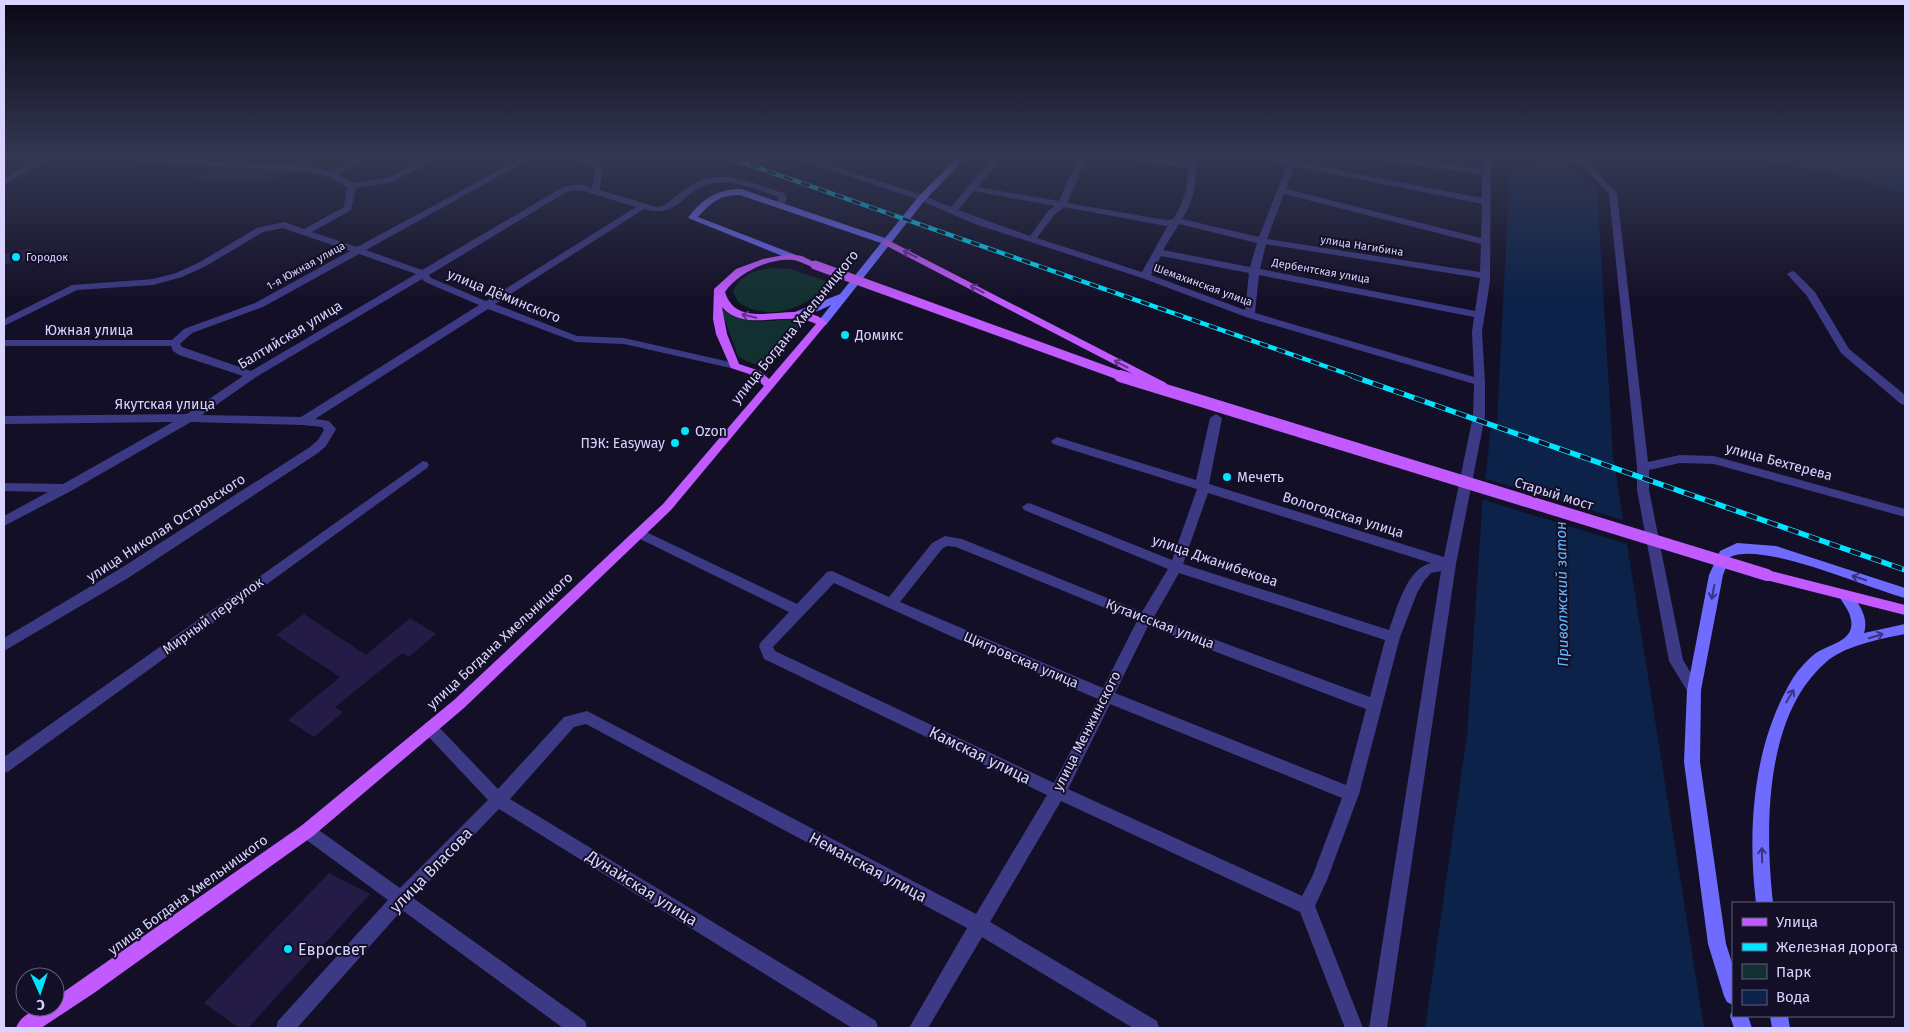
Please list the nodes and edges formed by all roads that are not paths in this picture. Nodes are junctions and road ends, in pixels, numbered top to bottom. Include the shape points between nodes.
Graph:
1 (348, 207) edge
2 (437, 207) edge
3 (534, 207) edge
4 (642, 207) joint
5 (667, 207) edge
6 (703, 207) edge
7 (790, 207) edge
8 (915, 207) edge
9 (945, 207) edge
10 (954, 207) edge
11 (1059, 207) edge
12 (1074, 207) edge
13 (1182, 207) edge
14 (1276, 207) edge
15 (1346, 207) edge
16 (1487, 207) edge
17 (1614, 207) edge
18 (952, 210) junction
19 (1177, 221) junction
20 (303, 232) junction
21 (1032, 240) junction
22 (1262, 241) junction
23 (886, 242) junction
24 (1485, 242) junction
25 (357, 250) junction
26 (1157, 252) junction
27 (793, 257) junction
28 (422, 272) junction
29 (1254, 272) junction
30 (1792, 274) dead end
31 (1144, 276) junction
32 (1485, 276) junction
33 (720, 289) junction
34 (844, 294) junction
35 (489, 305) junction
36 (792, 315) junction
37 (1250, 315) junction
38 (1481, 315) junction
39 (4, 323) edge
40 (822, 323) junction
41 (4, 344) edge
42 (175, 344) junction
43 (735, 366) junction
44 (252, 375) junction
45 (1480, 382) junction
46 (770, 386) junction
47 (1905, 400) edge
48 (1196, 401) junction
49 (189, 418) junction
50 (1216, 418) dead end
51 (4, 420) edge
52 (303, 421) junction
53 (325, 424) joint
54 (1057, 441) dead end
55 (422, 465) dead end
56 (1643, 468) junction
57 (4, 487) edge
58 (67, 488) junction
59 (1203, 488) junction
60 (1028, 507) dead end
61 (1905, 512) edge
62 (4, 522) edge
63 (640, 534) junction
64 (1450, 564) junction
65 (1176, 567) junction
66 (1905, 593) edge
67 (1846, 596) junction
68 (891, 604) junction
69 (797, 610) junction
70 (1905, 610) edge
71 (1145, 619) junction
72 (1905, 629) edge
73 (1393, 638) junction
74 (1848, 644) junction
75 (4, 645) edge
76 (1694, 690) junction
77 (1105, 696) junction
78 (1376, 706) junction
79 (581, 718) joint
80 (430, 728) junction
81 (4, 766) edge
82 (1057, 792) junction
83 (1351, 794) junction
84 (498, 800) junction
85 (306, 831) junction
86 (400, 900) junction
87 (1764, 902) edge
88 (1306, 906) junction
89 (980, 926) junction
90 (1732, 993) edge
91 (25, 1028) edge
92 (285, 1028) edge
93 (578, 1028) edge
94 (869, 1028) edge
95 (918, 1028) edge
96 (1150, 1028) edge
97 (1354, 1028) edge
98 (1378, 1028) edge

1 - 20 street
2 - 25 street, 1-я Южная улица
3 - 28 street, Балтийская улица
4 - 5 street, Балтийская улица via 653,210
4 - 35 street
6 - 27 main road via 693,218
7 - 23 main road
8 - 23 main road, улица Богдана Хмельницкого
9 - 18 street, Шемахинская улица
10 - 18 street
11 - 21 street
12 - 19 street, улица Нагибина via 1166,223
13 - 19 street
14 - 22 street
15 - 24 street
16 - 24 street
17 - 56 street
18 - 21 street, Шемахинская улица
19 - 22 street, улица Нагибина
19 - 26 street
20 - 25 street, улица Дёминского
20 - 39 street, улица Дёминского via 284,225 272,226 179,275 153,282 75,287
21 - 31 street, Шемахинская улица
22 - 29 street
22 - 32 street, улица Нагибина
23 - 34 main road, улица Богдана Хмельницкого
48 -> 23 main road, bridge
24 - 32 street
25 - 28 street, улица Дёминского
25 - 42 street, 1-я Южная улица via 259,305 188,331
26 - 29 street, Дербентская улица
26 - 31 street
27 - 33 main road via 748,267 728,278
27 - 48 main road, bridge via 1039,349
28 - 35 street, улица Дёминского via 428,280
28 - 44 street, Балтийская улица
29 - 37 street
29 - 38 street, Дербентская улица
30 - 47 street via 1811,294 1844,351
31 - 37 street, Шемахинская улица
32 - 38 street
36 -> 33 main road via 747,317 724,302
33 - 43 main road via 716,308 718,319
34 - 36 main road via 819,307
34 - 40 main road, улица Богдана Хмельницкого
35 - 43 street, улица Дёминского via 576,339 624,341
35 - 52 street
36 - 40 main road via 807,316
37 - 45 street, Шемахинская улица
38 - 45 street via 1477,332
40 - 46 main road, улица Богдана Хмельницкого
41 - 42 street, Южная улица
42 - 44 street via 184,353
43 - 46 main road via 756,374
44 - 49 street, Балтийская улица
45 - 64 street via 1479,416
46 - 63 main road, улица Богдана Хмельницкого via 690,482
48 - 67 main road, Старый мост, bridge via 1767,575
49 - 51 street, Якутская улица
49 - 52 street, Якутская улица
49 - 58 street, Балтийская улица
50 - 59 street, улица Менжинского
52 - 53 street, Якутская улица
53 - 75 street, улица Николая Островского via 330,429 328,436 314,450 123,574
54 - 59 street, Вологодская улица
55 - 81 street, Мирный переулок
56 - 61 street, улица Бехтерева via 1680,459 1714,460
56 - 76 street via 1643,490 1676,661
57 - 58 street
58 - 62 street, Балтийская улица
59 - 64 street, Вологодская улица
59 - 65 street, улица Менжинского
60 - 65 street, улица Джанибекова
63 - 69 street
63 - 80 main road, улица Богдана Хмельницкого
64 - 73 street via 1427,570 1419,577
64 - 98 street
65 - 71 street, улица Менжинского
65 - 73 street, улица Джанибекова
66 -> 76 main road via 1776,551 1737,548 1725,554 1716,575
67 - 70 main road, Старый мост
67 - 74 main road via 1860,625 1857,635
68 - 69 street, Щигровская улица via 832,576
68 - 71 street, Кутаисская улица via 937,546 945,541 957,542
68 - 77 street, Щигровская улица
69 - 82 street, Камская улица via 768,642 765,649 769,655
71 - 77 street, улица Менжинского
71 - 78 street, Кутаисская улица
74 -> 72 main road
73 - 78 street
87 -> 74 main road via 1761,824 1768,758 1785,704 1801,677 1820,658
76 - 90 main road via 1692,762 1702,847 1717,944
77 - 82 street, улица Менжинского
77 - 83 street, Щигровская улица
78 - 83 street
79 - 84 street, улица Власова via 569,722
79 - 89 street, Неманская улица via 592,719
80 - 84 street, Дунайская улица
80 - 85 main road, улица Богдана Хмельницкого
82 - 88 street, Камская улица
82 - 89 street, улица Менжинского
83 - 88 street
84 - 86 street, улица Власова
84 - 94 street, Дунайская улица
85 - 86 street
85 - 91 main road, улица Богдана Хмельницкого via 96,982
86 - 92 street, улица Власова
86 - 93 street
88 - 97 street
89 - 95 street, улица Менжинского
89 - 96 street, Неманская улица

